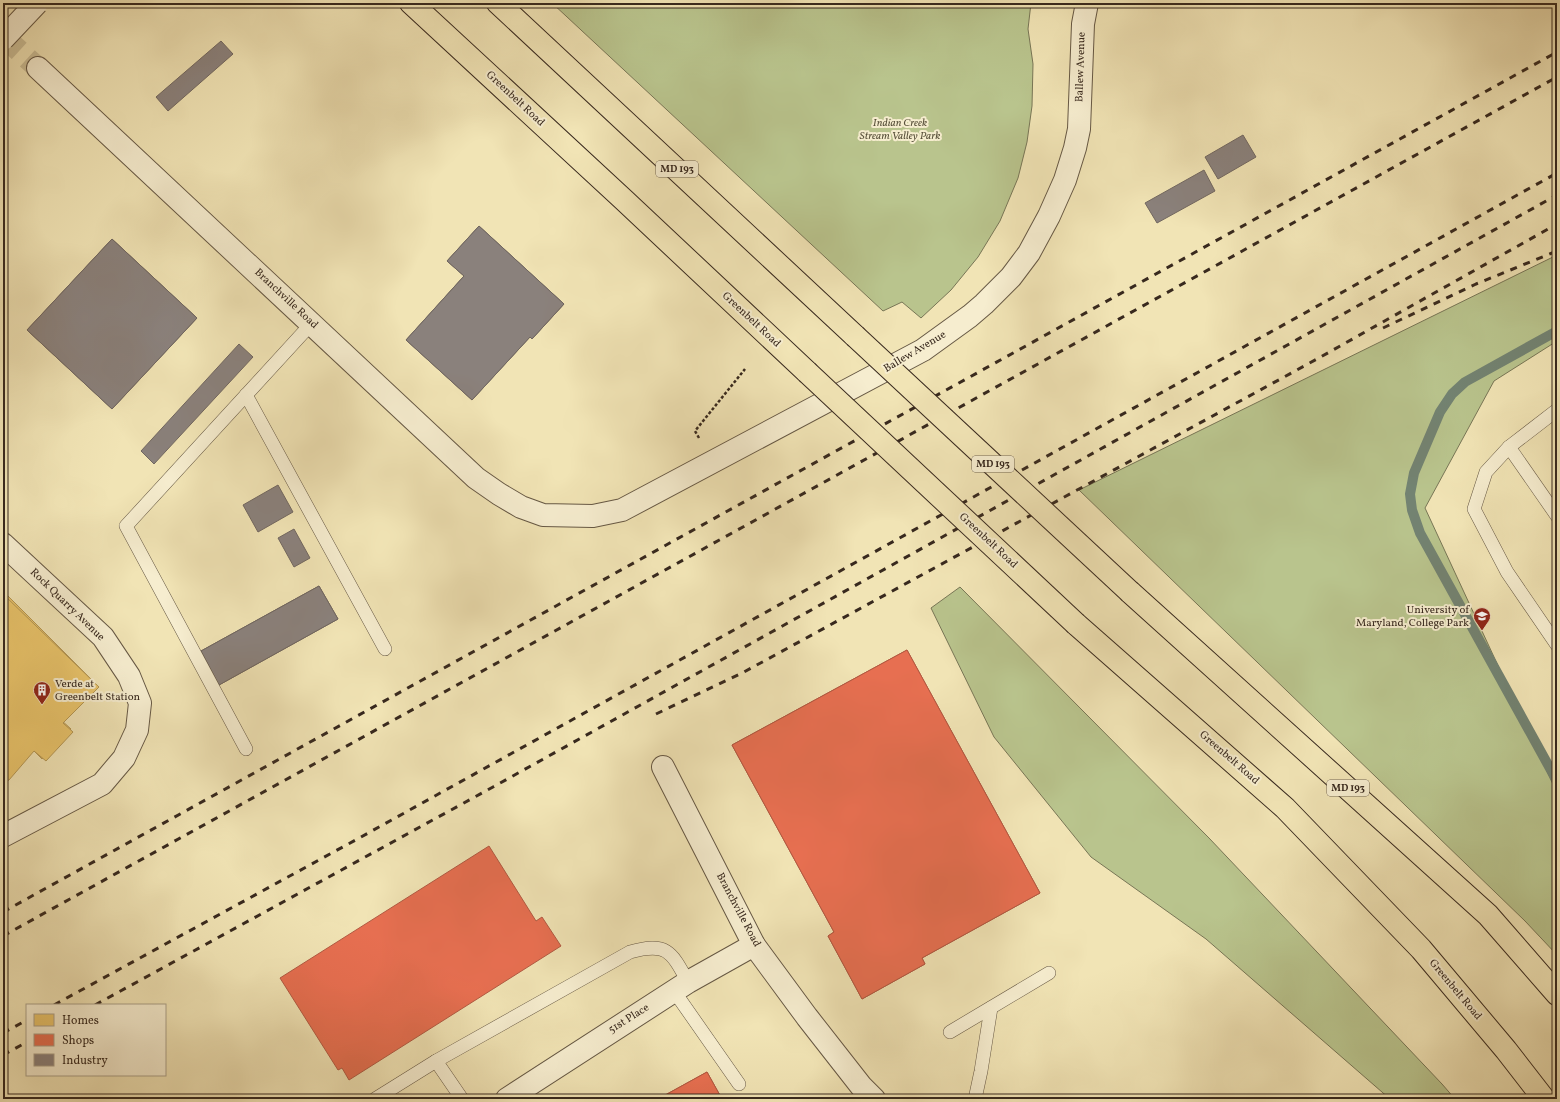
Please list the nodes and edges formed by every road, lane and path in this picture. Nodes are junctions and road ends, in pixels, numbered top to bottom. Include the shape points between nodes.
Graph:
1 (37, 3) edge
2 (411, 3) edge
3 (498, 3) edge
4 (1087, 3) edge
5 (3, 40) edge
6 (38, 68) tunnel mouth
7 (312, 323) junction
8 (745, 369) dead end
9 (246, 395) junction
10 (1557, 410) edge
11 (695, 431) dead end
12 (1509, 448) junction
13 (543, 515) joint
14 (1557, 516) edge
15 (3, 544) edge
16 (1557, 645) edge
17 (385, 649) dead end
18 (246, 749) dead end
19 (663, 767) dead end
20 (3, 836) edge
21 (754, 945) junction
22 (1050, 973) dead end
23 (681, 986) junction
24 (1557, 994) edge
25 (991, 1008) junction
26 (950, 1032) dead end
27 (436, 1061) junction
28 (739, 1084) dead end
29 (375, 1099) edge
30 (462, 1099) edge
31 (507, 1099) edge
32 (874, 1099) edge
33 (975, 1099) edge
34 (1544, 1099) edge

1 - 5 street, bridge
2 - 34 main road, Greenbelt Road, bridge via 1076,624 1285,808 1421,949
3 - 24 main road, MD 193, bridge via 1130,592 1488,915
4 - 13 street, Ballew Avenue via 1083,24 1079,129 1075,148 1049,216 1028,253 1011,277 984,304 923,350 622,510 593,516
6 - 7 street, Branchville Road
7 - 9 lane
7 - 13 street, Branchville Road via 476,478 521,507
8 - 11 path
9 - 17 lane
9 - 18 lane via 126,526
10 - 12 lane
12 - 14 lane
12 - 16 lane via 1486,472 1474,509 1507,572
15 - 20 street, Rock Quarry Avenue via 103,638 129,676 140,703 137,730 124,758 102,784
19 - 21 street, Branchville Road
21 - 23 street, 51st Place
21 - 32 street, Branchville Road via 807,1018
22 - 25 lane
23 - 27 lane via 675,958 665,950 655,947 630,952
23 - 28 lane
23 - 31 street, 51st Place
25 - 26 lane
25 - 33 lane via 982,1071
27 - 29 lane
27 - 30 lane

